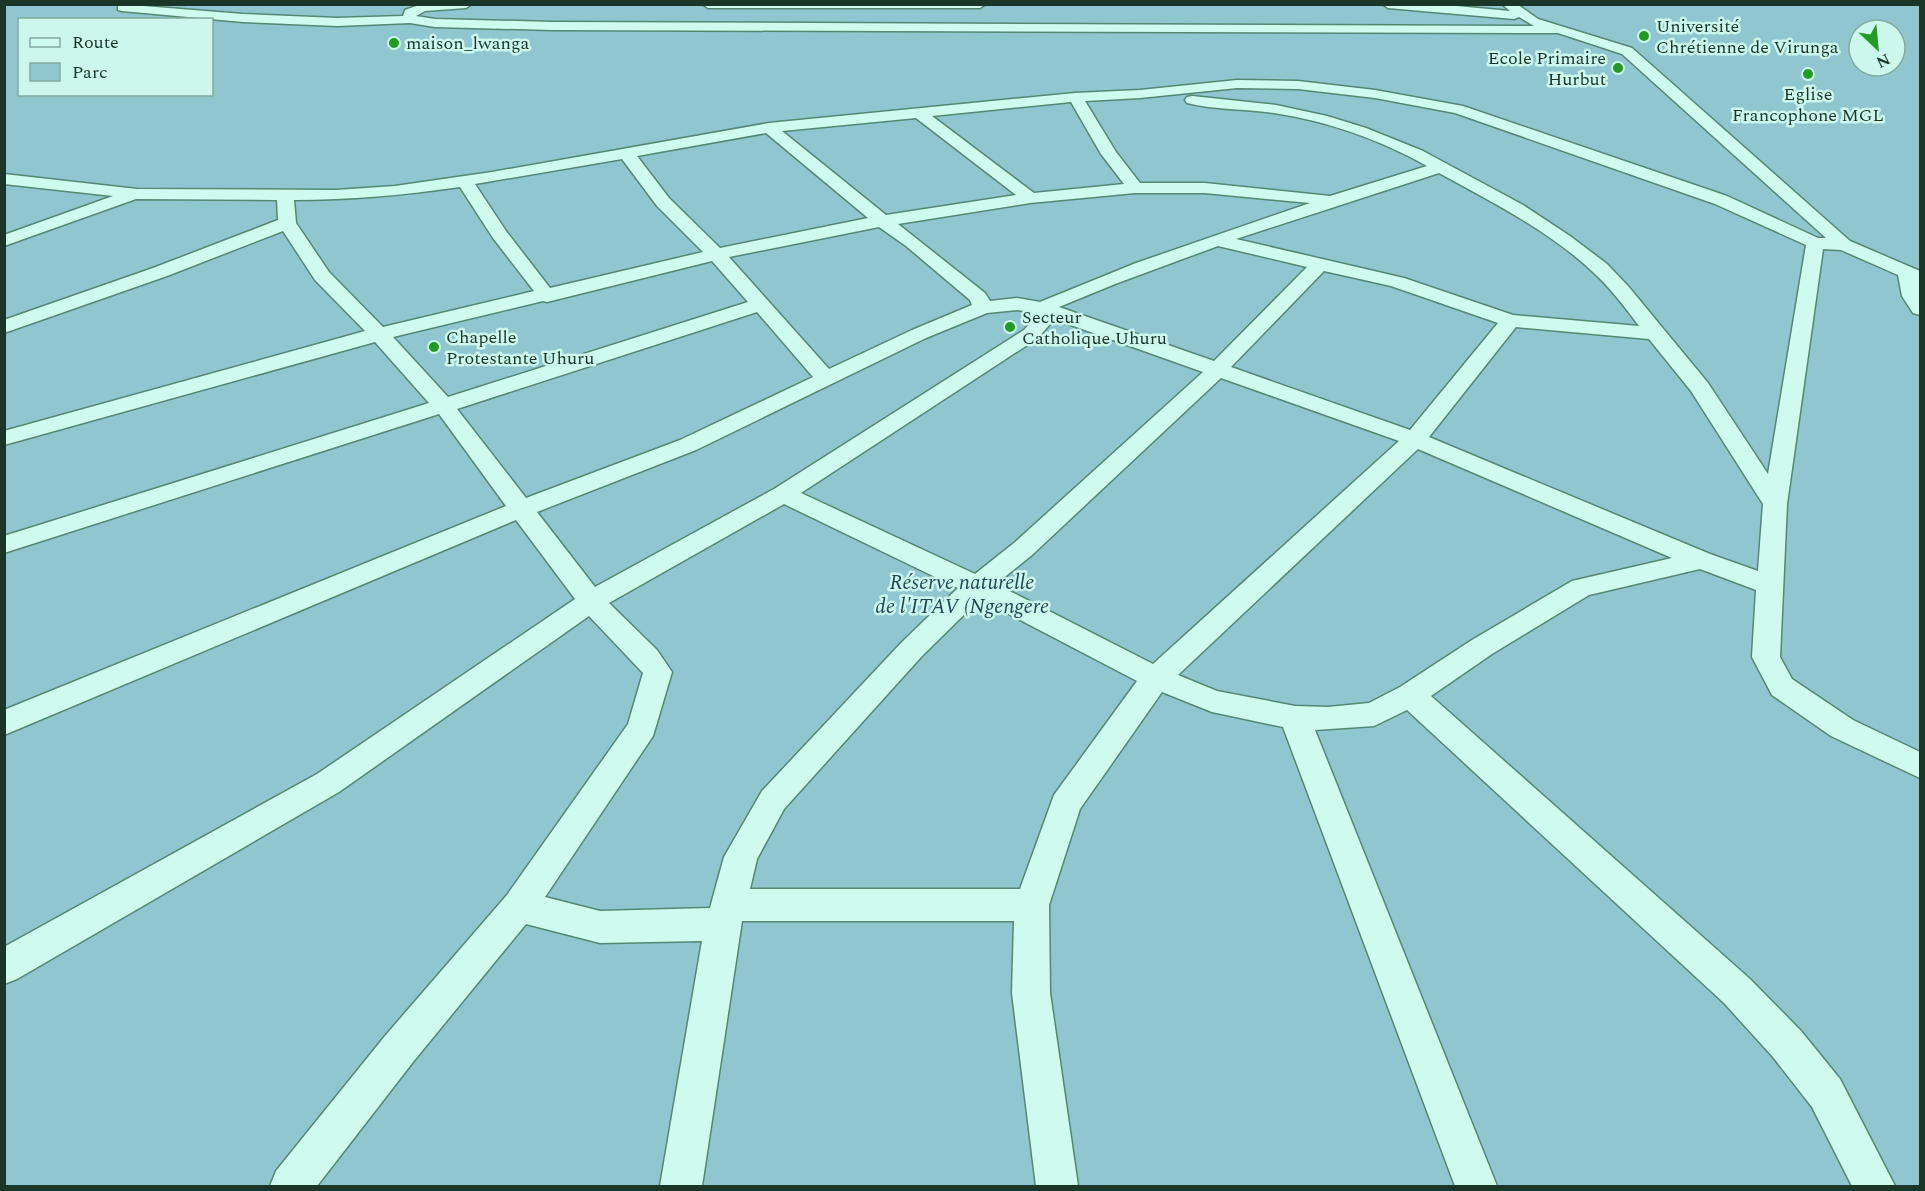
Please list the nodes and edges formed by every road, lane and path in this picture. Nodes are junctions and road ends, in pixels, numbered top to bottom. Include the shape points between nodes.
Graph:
1 (466, 4) edge
2 (708, 4) edge
3 (980, 4) edge
4 (1388, 4) edge
5 (1508, 4) edge
6 (829, 5) edge
7 (122, 7) dead end
8 (1527, 17) junction
9 (410, 19) junction
10 (822, 28) junction
11 (1556, 30) junction
12 (1140, 94) junction
13 (1075, 97) junction
14 (964, 99) dead end
15 (945, 111) junction
16 (919, 113) junction
17 (769, 128) junction
18 (627, 154) junction
19 (1440, 167) junction
20 (4, 179) edge
21 (464, 180) junction
22 (1135, 188) junction
23 (137, 194) junction
24 (285, 195) junction
25 (1030, 198) junction
26 (1792, 198) junction
27 (1331, 200) junction
28 (1721, 200) junction
29 (882, 221) junction
30 (287, 222) junction
31 (1216, 240) junction
32 (4, 241) edge
33 (1815, 243) junction
34 (1844, 245) junction
35 (716, 254) junction
36 (1320, 264) junction
37 (1914, 276) edge
38 (547, 296) junction
39 (760, 306) junction
40 (983, 307) junction
41 (1042, 308) junction
42 (1920, 309) edge
43 (1511, 321) junction
44 (4, 327) edge
45 (1656, 333) junction
46 (379, 334) junction
47 (1219, 368) junction
48 (825, 378) junction
49 (443, 405) junction
50 (4, 438) edge
51 (1415, 439) junction
52 (783, 494) junction
53 (1775, 504) junction
54 (520, 509) junction
55 (4, 545) edge
56 (1701, 560) junction
57 (1769, 585) junction
58 (977, 586) junction
59 (591, 601) junction
60 (1156, 678) junction
61 (1410, 695) junction
62 (1295, 718) junction
63 (4, 723) edge
64 (1920, 766) edge
65 (1032, 905) junction
66 (519, 906) junction
67 (726, 915) junction
68 (4, 967) edge
69 (291, 1186) edge
70 (681, 1186) edge
71 (1057, 1186) edge
72 (1476, 1186) edge
73 (1874, 1186) edge

1 - 9 street via 423,8 409,13
2 - 6 street
3 - 6 street
4 - 8 street
5 - 8 street
6 - 10 street via 808,9 802,15 803,21
7 - 9 street via 337,22
8 - 11 street
9 - 10 street via 447,24
10 - 11 street
11 - 26 street via 1627,51
12 - 13 street
12 - 19 street via 1323,119 1417,154
12 - 28 street via 1237,84 1298,85 1458,109
13 - 15 street
13 - 22 street
14 - 15 street
15 - 16 street
16 - 17 street
16 - 25 street
17 - 18 street
17 - 29 street
18 - 21 street
18 - 35 street via 663,202
19 - 27 street
19 - 45 street via 1517,209 1600,268
20 - 23 street
21 - 24 street via 395,191
21 - 38 street
22 - 25 street
22 - 27 street via 1205,188
23 - 24 street
23 - 32 street
24 - 30 street
25 - 29 street
26 - 28 street
26 - 34 street
27 - 31 street
28 - 33 street
29 - 35 street
29 - 40 street via 940,264 978,297
30 - 44 street
30 - 46 street via 322,276
31 - 36 street
31 - 41 street
33 - 34 street
33 - 53 street
34 - 37 street
35 - 38 street
35 - 39 street
36 - 43 street via 1397,282
36 - 47 street
37 - 42 street via 1912,296
38 - 46 street
39 - 48 street
39 - 49 street
40 - 41 street via 1017,304
40 - 48 street
41 - 47 street
41 - 52 street via 1041,323 1031,334
43 - 45 street
43 - 51 street
45 - 53 street via 1700,388
46 - 49 street
46 - 50 street
47 - 51 street
47 - 58 street via 1023,549
48 - 54 street via 688,445
49 - 54 street
49 - 55 street
51 - 56 street
51 - 60 street
52 - 58 street
52 - 59 street
53 - 57 street
54 - 59 street
54 - 63 street
56 - 57 street
56 - 61 street via 1581,588 1482,646
57 - 64 street via 1766,657 1782,687 1842,728
58 - 60 street
58 - 67 street via 912,649 773,800 741,857
59 - 66 street via 658,672 642,728
59 - 68 street via 328,783
60 - 62 street via 1212,701
60 - 65 street via 1065,804
61 - 62 street via 1374,714
61 - 73 street via 1737,990 1826,1094
62 - 72 street
65 - 67 street
65 - 71 street via 1031,993
66 - 67 street via 600,927
66 - 69 street
67 - 70 street

